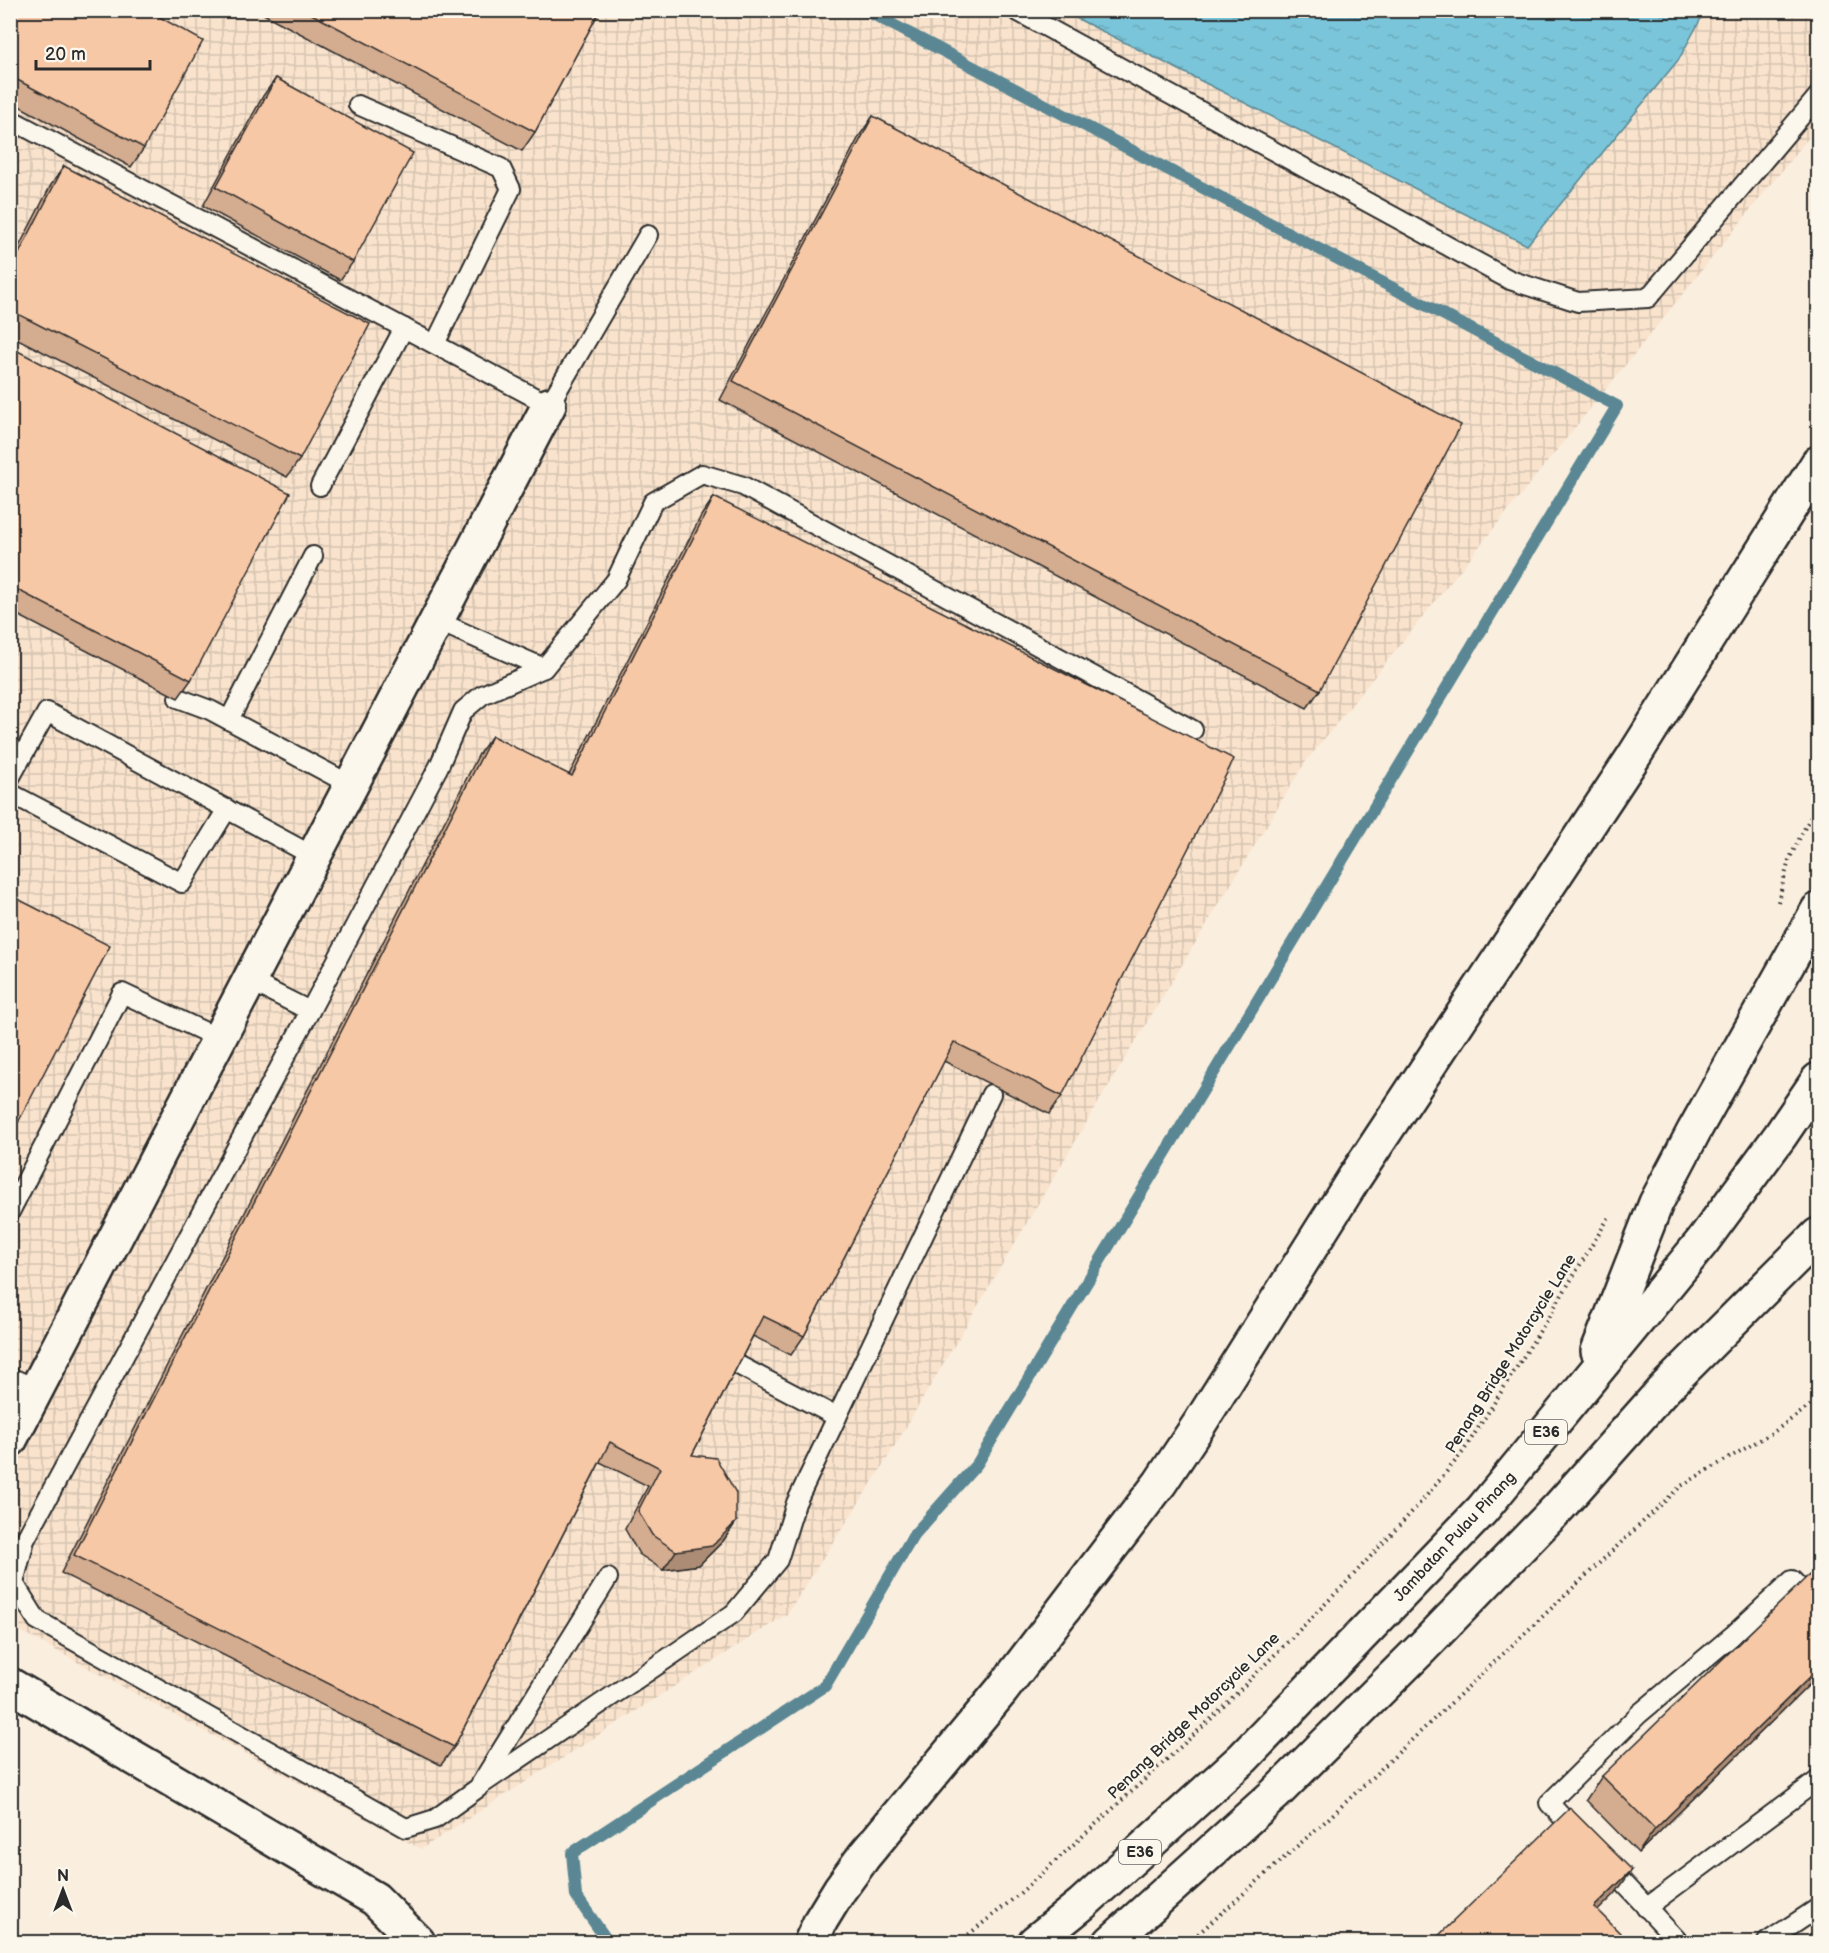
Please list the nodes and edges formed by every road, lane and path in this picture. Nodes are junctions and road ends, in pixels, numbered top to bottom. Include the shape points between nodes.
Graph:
1 (1015, 10) edge
2 (1818, 96) edge
3 (358, 105) dead end
4 (10, 120) edge
5 (648, 235) dead end
6 (404, 328) junction
7 (435, 344) junction
8 (549, 405) junction
9 (1818, 463) edge
10 (320, 486) dead end
11 (313, 555) dead end
12 (437, 621) junction
13 (544, 668) junction
14 (178, 698) edge
15 (229, 720) junction
16 (1193, 730) dead end
17 (10, 778) edge
18 (351, 785) junction
19 (10, 793) edge
20 (1818, 804) edge
21 (227, 809) junction
22 (315, 857) junction
23 (1778, 903) dead end
24 (1818, 910) edge
25 (250, 981) junction
26 (309, 1011) junction
27 (220, 1039) junction
28 (1818, 1080) edge
29 (991, 1094) dead end
30 (1614, 1209) dead end
31 (10, 1212) edge
32 (1818, 1235) edge
33 (740, 1366) edge
34 (24, 1383) edge
35 (1585, 1383) junction
36 (1818, 1400) edge
37 (837, 1418) junction
38 (10, 1440) edge
39 (608, 1578) dead end
40 (1818, 1607) edge
41 (10, 1685) edge
42 (1818, 1780) edge
43 (478, 1788) junction
44 (1646, 1908) junction
45 (1818, 1908) edge
46 (418, 1942) edge
47 (812, 1942) edge
48 (959, 1942) edge
49 (1035, 1942) edge
50 (1111, 1942) edge
51 (1189, 1942) edge
52 (1679, 1942) edge
53 (1767, 1942) edge

1 - 2 lane via 1510,280 1578,302 1648,298
3 - 7 lane via 501,168 511,189
4 - 6 lane
5 - 8 lane
6 - 7 lane
6 - 10 lane
7 - 8 lane
8 - 12 main road
9 - 47 main road via 1634,756 1353,1180 1165,1475 1002,1690 864,1856 826,1912
11 - 15 lane
12 - 13 lane
12 - 18 main road
13 - 16 lane via 616,580 653,502 702,474 743,486
13 - 26 lane via 482,695 463,711 439,766
14 - 15 lane
15 - 18 lane
17 - 21 lane via 47,712
18 - 22 main road
19 - 21 lane via 182,883
20 - 23 path via 1789,860
21 - 22 lane
22 - 25 main road
24 - 35 main road via 1656,1203
25 - 26 lane
25 - 27 main road
26 - 43 lane via 25,1540 14,1583 37,1620 406,1828 435,1819
27 - 31 lane via 122,993
27 - 34 main road
28 - 35 main road, Jambatan Pulau Pinang / E36 via 1702,1242
29 - 37 lane
30 - 48 path, Penang Bridge Motorcycle Lane via 1463,1452 1422,1502 1210,1720 1017,1896
32 - 50 main road, E36 via 1664,1389 1559,1507 1421,1649 1275,1794
33 - 37 lane
34 - 38 main road
35 - 49 main road, Jambatan Pulau Pinang / E36 via 1482,1510 1243,1758
36 - 51 path via 1775,1431 1681,1486 1329,1818
37 - 43 lane via 796,1503 778,1560 734,1613
39 - 43 lane
40 - 44 lane via 1792,1580 1639,1714 1549,1803
41 - 46 main road via 375,1899
42 - 44 lane
44 - 52 lane
45 - 53 lane

